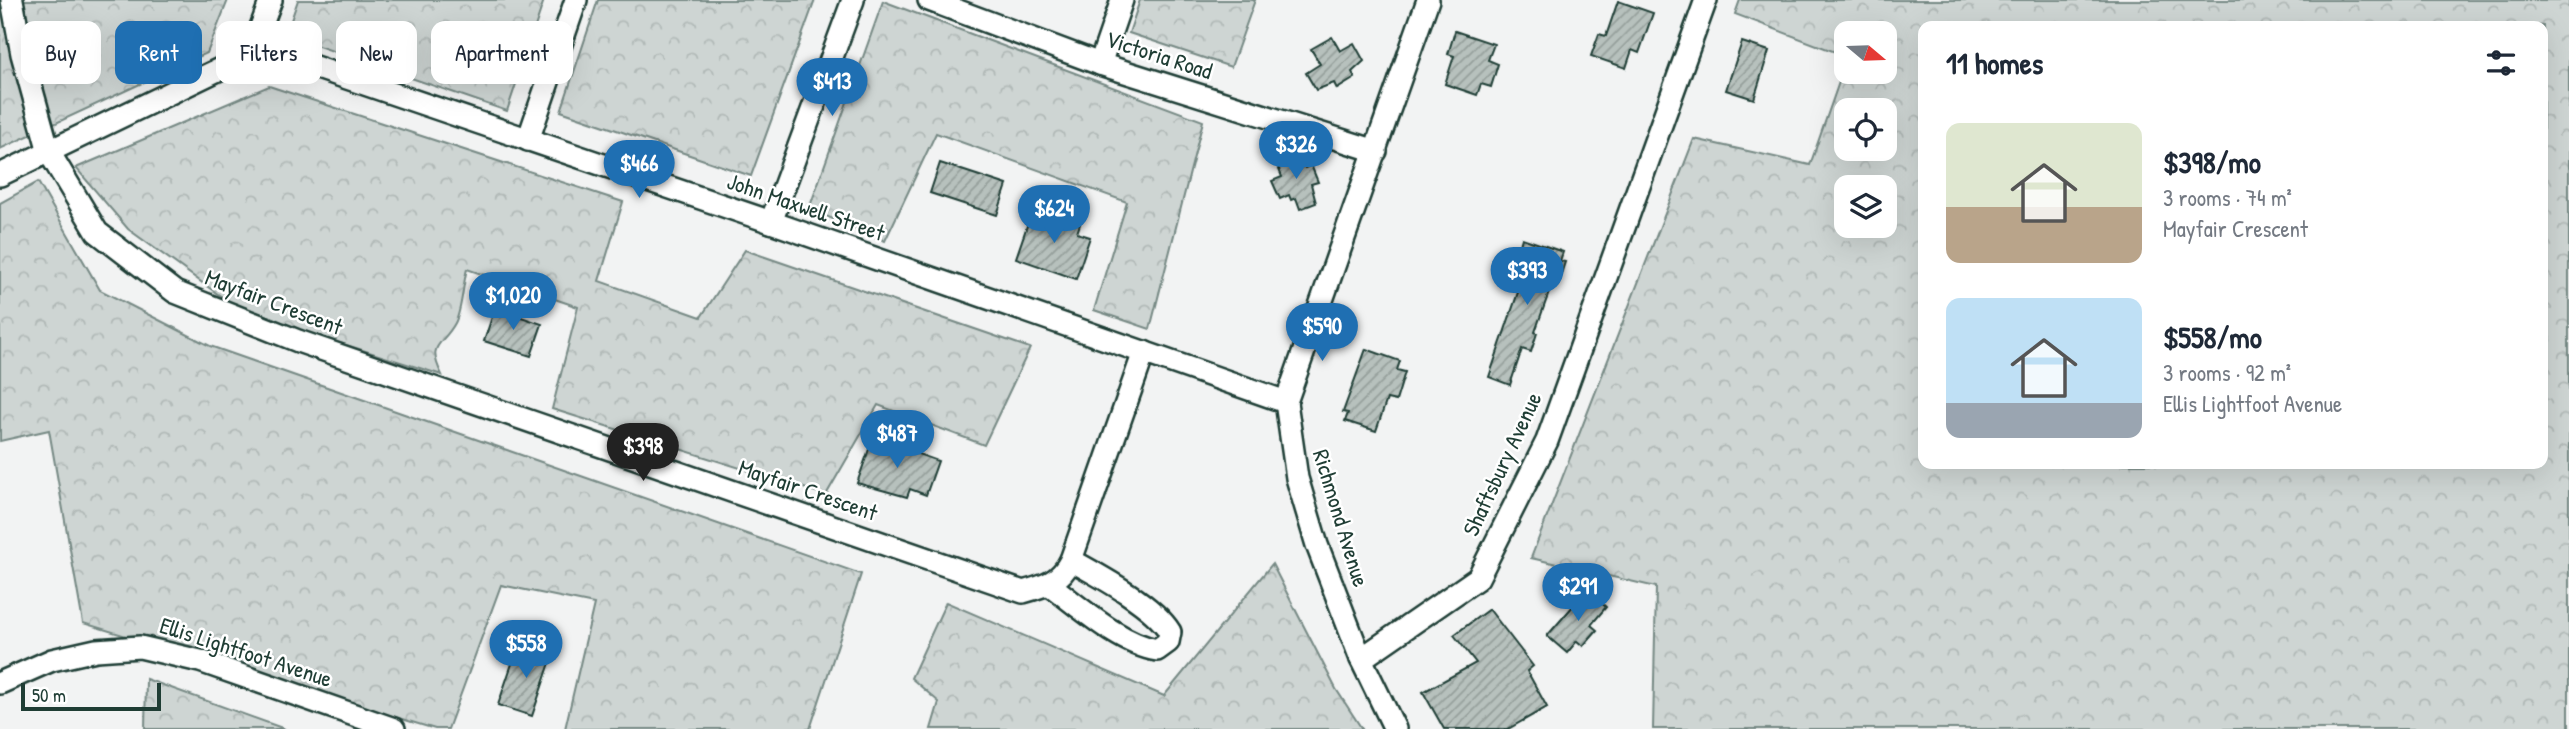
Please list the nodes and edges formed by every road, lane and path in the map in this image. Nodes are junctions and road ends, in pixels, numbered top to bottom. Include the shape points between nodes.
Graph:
1 (12, 0) edge
2 (271, 0) edge
3 (576, 0) edge
4 (853, 0) edge
5 (929, 0) edge
6 (1122, 0) edge
7 (1428, 0) edge
8 (1706, 0) edge
9 (263, 21) edge
10 (1100, 64) junction
11 (322, 70) edge
12 (216, 71) edge
13 (528, 140) junction
14 (1377, 150) junction
15 (49, 152) junction
16 (0, 175) edge
17 (771, 222) junction
18 (1144, 352) junction
19 (1286, 402) junction
20 (1071, 560) junction
21 (1050, 585) junction
22 (1360, 659) junction
23 (0, 683) edge
24 (394, 729) edge
25 (1395, 729) edge

1 - 15 street, Mayfair Crescent
2 - 9 street
3 - 13 street
4 - 17 street
5 - 10 street, Victoria Road
6 - 10 street
7 - 14 street, Richmond Avenue
8 - 22 street, Shaftsbury Avenue via 1547,441 1478,578
10 - 14 street, Victoria Road
11 - 13 street, John Maxwell Street
12 - 15 street
13 - 17 street, John Maxwell Street
14 - 19 street, Richmond Avenue
15 - 16 street
15 - 21 street, Mayfair Crescent via 97,232 175,292 298,341 1023,592
17 - 18 street, John Maxwell Street
18 - 19 street, John Maxwell Street
18 - 20 street
19 - 22 street, Richmond Avenue via 1297,478
20 - 21 street
20 - 21 street via 1163,620 1170,632 1168,642 1157,650 1143,648
22 - 25 street, Richmond Avenue
23 - 24 street, Ellis Lightfoot Avenue via 52,660 140,647 201,661

